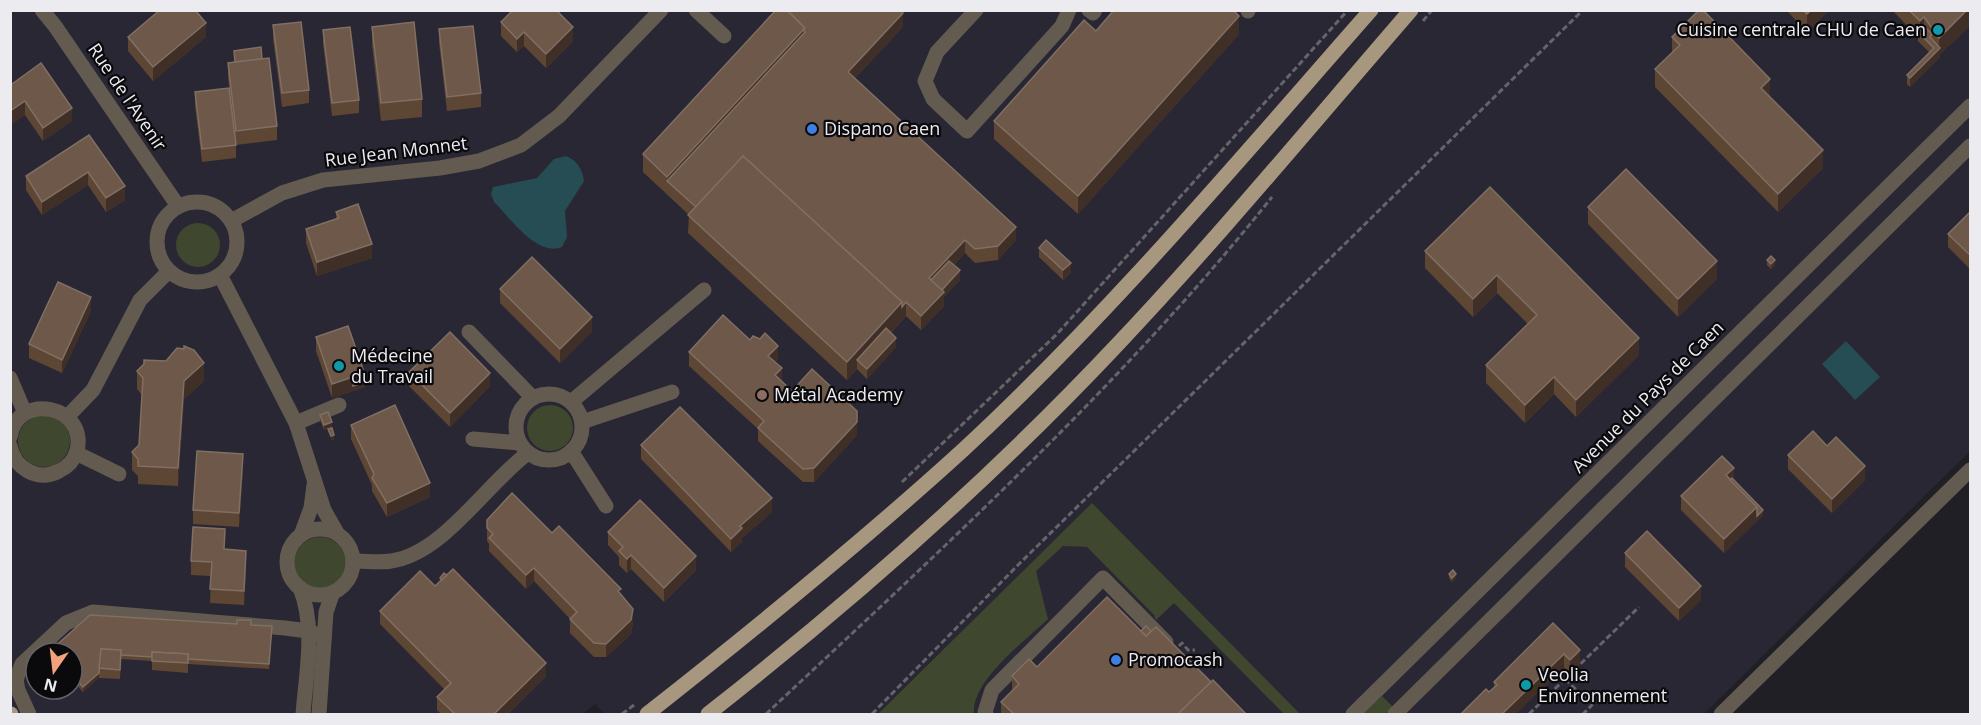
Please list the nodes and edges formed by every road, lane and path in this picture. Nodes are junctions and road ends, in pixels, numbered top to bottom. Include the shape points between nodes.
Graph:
1 (42, 10) edge
2 (661, 10) edge
3 (696, 10) edge
4 (976, 10) edge
5 (1069, 10) edge
6 (1089, 10) edge
7 (1095, 10) edge
8 (1348, 10) edge
9 (1371, 10) edge
10 (1411, 10) edge
11 (1583, 10) edge
12 (724, 36) dead end
13 (1971, 106) edge
14 (1971, 146) edge
15 (178, 206) junction
16 (231, 221) junction
17 (169, 271) junction
18 (220, 275) junction
19 (704, 290) dead end
20 (469, 332) dead end
21 (10, 378) edge
22 (672, 392) dead end
23 (533, 398) junction
24 (571, 402) junction
25 (339, 405) dead end
26 (25, 413) junction
27 (67, 417) junction
28 (582, 422) junction
29 (296, 423) junction
30 (10, 437) edge
31 (473, 439) dead end
32 (10, 446) edge
33 (524, 448) junction
34 (571, 451) junction
35 (76, 453) junction
36 (14, 466) edge
37 (1971, 470) edge
38 (119, 474) dead end
39 (314, 479) junction
40 (895, 489) dead end
41 (1579, 493) junction
42 (606, 506) dead end
43 (1599, 511) junction
44 (337, 533) junction
45 (301, 535) junction
46 (353, 561) junction
47 (300, 588) junction
48 (333, 592) junction
49 (1639, 607) dead end
50 (308, 631) junction
51 (324, 637) junction
52 (1195, 650) dead end
53 (1174, 651) joint
54 (1565, 679) dead end
55 (635, 704) dead end
56 (29, 714) edge
57 (303, 714) edge
58 (319, 714) edge
59 (622, 714) edge
60 (647, 714) edge
61 (708, 714) edge
62 (872, 714) edge
63 (986, 714) edge
64 (1353, 714) edge
65 (1395, 714) edge
66 (1529, 714) edge
67 (1583, 714) edge
68 (1721, 714) edge

1 - 15 street, Rue de l'Avenir
2 - 16 street, Rue Jean Monnet via 559,116 520,145 479,161 440,168 323,180 282,193
3 - 12 street
4 - 5 street via 937,52 925,81 933,99 968,131 1062,26
6 - 7 street
8 - 40 path via 1057,334
9 - 60 main road via 1135,274 964,449 827,571
10 - 61 main road via 1116,346 1000,462 873,580
11 - 62 path via 1019,564
13 - 41 street, Avenue du Pays de Caen
14 - 43 street
15 - 16 street via 191,202 208,204
15 - 17 street via 162,221 157,235 157,250
16 - 18 street via 237,245 234,258
17 - 18 street via 194,282
17 - 27 street via 140,300 93,390
18 - 29 street
19 - 24 street
20 - 23 street
21 - 26 street
22 - 28 street
23 - 24 street via 553,394
23 - 33 street via 519,413 517,434
24 - 28 street
25 - 29 street
26 - 27 street via 47,408
26 - 30 street
27 - 35 street via 77,434
28 - 34 street via 578,443
29 - 39 street
31 - 33 street
32 - 36 street
33 - 34 street via 545,460 564,457
33 - 46 street via 431,546 391,561
34 - 42 street
35 - 36 street via 64,469 54,474 34,474
35 - 38 street
37 - 68 street
39 - 44 street
39 - 45 street via 311,508
41 - 43 street
41 - 64 street, Avenue du Pays de Caen
43 - 65 street
44 - 45 street via 325,529
44 - 46 street via 349,545
45 - 47 street via 291,546 287,561 290,576
46 - 48 street via 344,585
47 - 48 street via 316,595
47 - 50 street via 307,606
48 - 51 street
49 - 66 path
50 - 51 street
50 - 56 street via 93,612 66,623 22,664 16,680
50 - 57 street
51 - 58 street
52 - 53 path via 1188,650 1182,643
53 - 63 street via 1103,578 992,690
54 - 67 path via 1592,705
55 - 59 path

